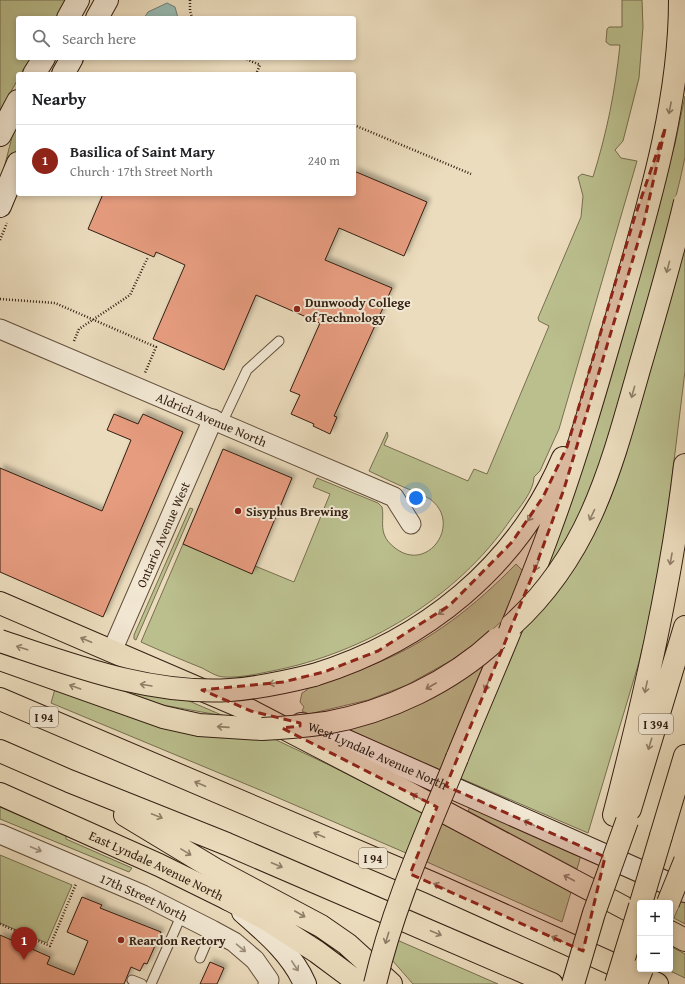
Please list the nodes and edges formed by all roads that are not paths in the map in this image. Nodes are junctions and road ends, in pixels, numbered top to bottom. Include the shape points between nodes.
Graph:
1 (78, 0) edge
2 (107, 0) edge
3 (680, 0) edge
4 (69, 16) edge
5 (98, 16) edge
6 (43, 60) edge
7 (71, 60) edge
8 (35, 72) edge
9 (65, 72) edge
10 (16, 105) edge
11 (0, 136) edge
12 (16, 168) edge
13 (685, 202) edge
14 (0, 206) edge
15 (0, 329) edge
16 (280, 341) dead end
17 (218, 421) junction
18 (685, 465) edge
19 (558, 486) junction
20 (412, 524) dead end
21 (0, 603) edge
22 (685, 627) edge
23 (0, 641) edge
24 (112, 651) junction
25 (0, 659) edge
26 (0, 699) edge
27 (250, 711) junction
28 (0, 751) edge
29 (685, 756) edge
30 (69, 781) junction
31 (0, 794) edge
32 (620, 818) junction
33 (0, 834) edge
34 (685, 861) edge
35 (685, 891) edge
36 (228, 899) junction
37 (641, 900) edge
38 (669, 900) edge
39 (182, 914) junction
40 (637, 914) edge
41 (637, 914) edge
42 (212, 930) junction
43 (673, 934) edge
44 (685, 940) edge
45 (200, 958) dead end
46 (641, 972) edge
47 (132, 980) dead end
48 (142, 984) edge
49 (151, 984) edge
50 (268, 984) edge
51 (305, 984) edge
52 (360, 984) edge
53 (375, 984) edge
54 (391, 984) edge
55 (552, 984) edge
56 (573, 984) edge
57 (616, 984) edge
58 (636, 984) edge
59 (657, 984) edge

1 - 4 main road
2 - 5 main road
3 -> 19 main road via 677,67 665,129 634,219 565,453
6 - 8 main road
7 - 9 main road
10 - 11 main road
12 - 14 main road
13 -> 25 main road, bridge via 626,415 606,481 592,515 564,565 540,596 490,645 459,669 420,692 380,708 327,722 262,729 199,725 163,717
15 - 17 street, Aldrich Avenue North
16 - 17 lane via 248,370
17 - 20 street, Aldrich Avenue North via 394,497
17 - 24 street, Ontario Avenue West
18 -> 32 main road via 675,541
19 -> 23 main road, bridge via 483,575 450,606 378,651 314,675 231,690 177,688 116,678
19 -> 53 main road, bridge via 533,574 404,890 388,935
24 -> 21 main road, West Lyndale Avenue North
22 -> 32 main road, I 394
24 - 27 main road, West Lyndale Avenue North
59 -> 26 main road, I 94 via 432,883
35 -> 27 main road, West Lyndale Avenue North via 315,727
40 -> 27 main road
28 - 30 main road
29 - 37 main road, bridge
30 -> 54 main road via 216,870 321,926 347,944
30 -> 55 main road via 234,847
31 - 36 main road, East Lyndale Avenue North via 160,865
32 - 56 main road, I 394, bridge
33 -> 39 street, 17th Street North
34 - 38 main road, bridge
36 -> 51 main road, East Lyndale Avenue North via 290,957
36 - 52 main road via 266,919 332,962
39 - 42 street, 17th Street North
39 - 49 lane
41 - 57 main road, bridge
42 - 45 lane
42 -> 50 street, 17th Street North via 234,942 255,960 269,980
43 - 44 main road
46 - 58 main road, bridge
47 - 48 lane

